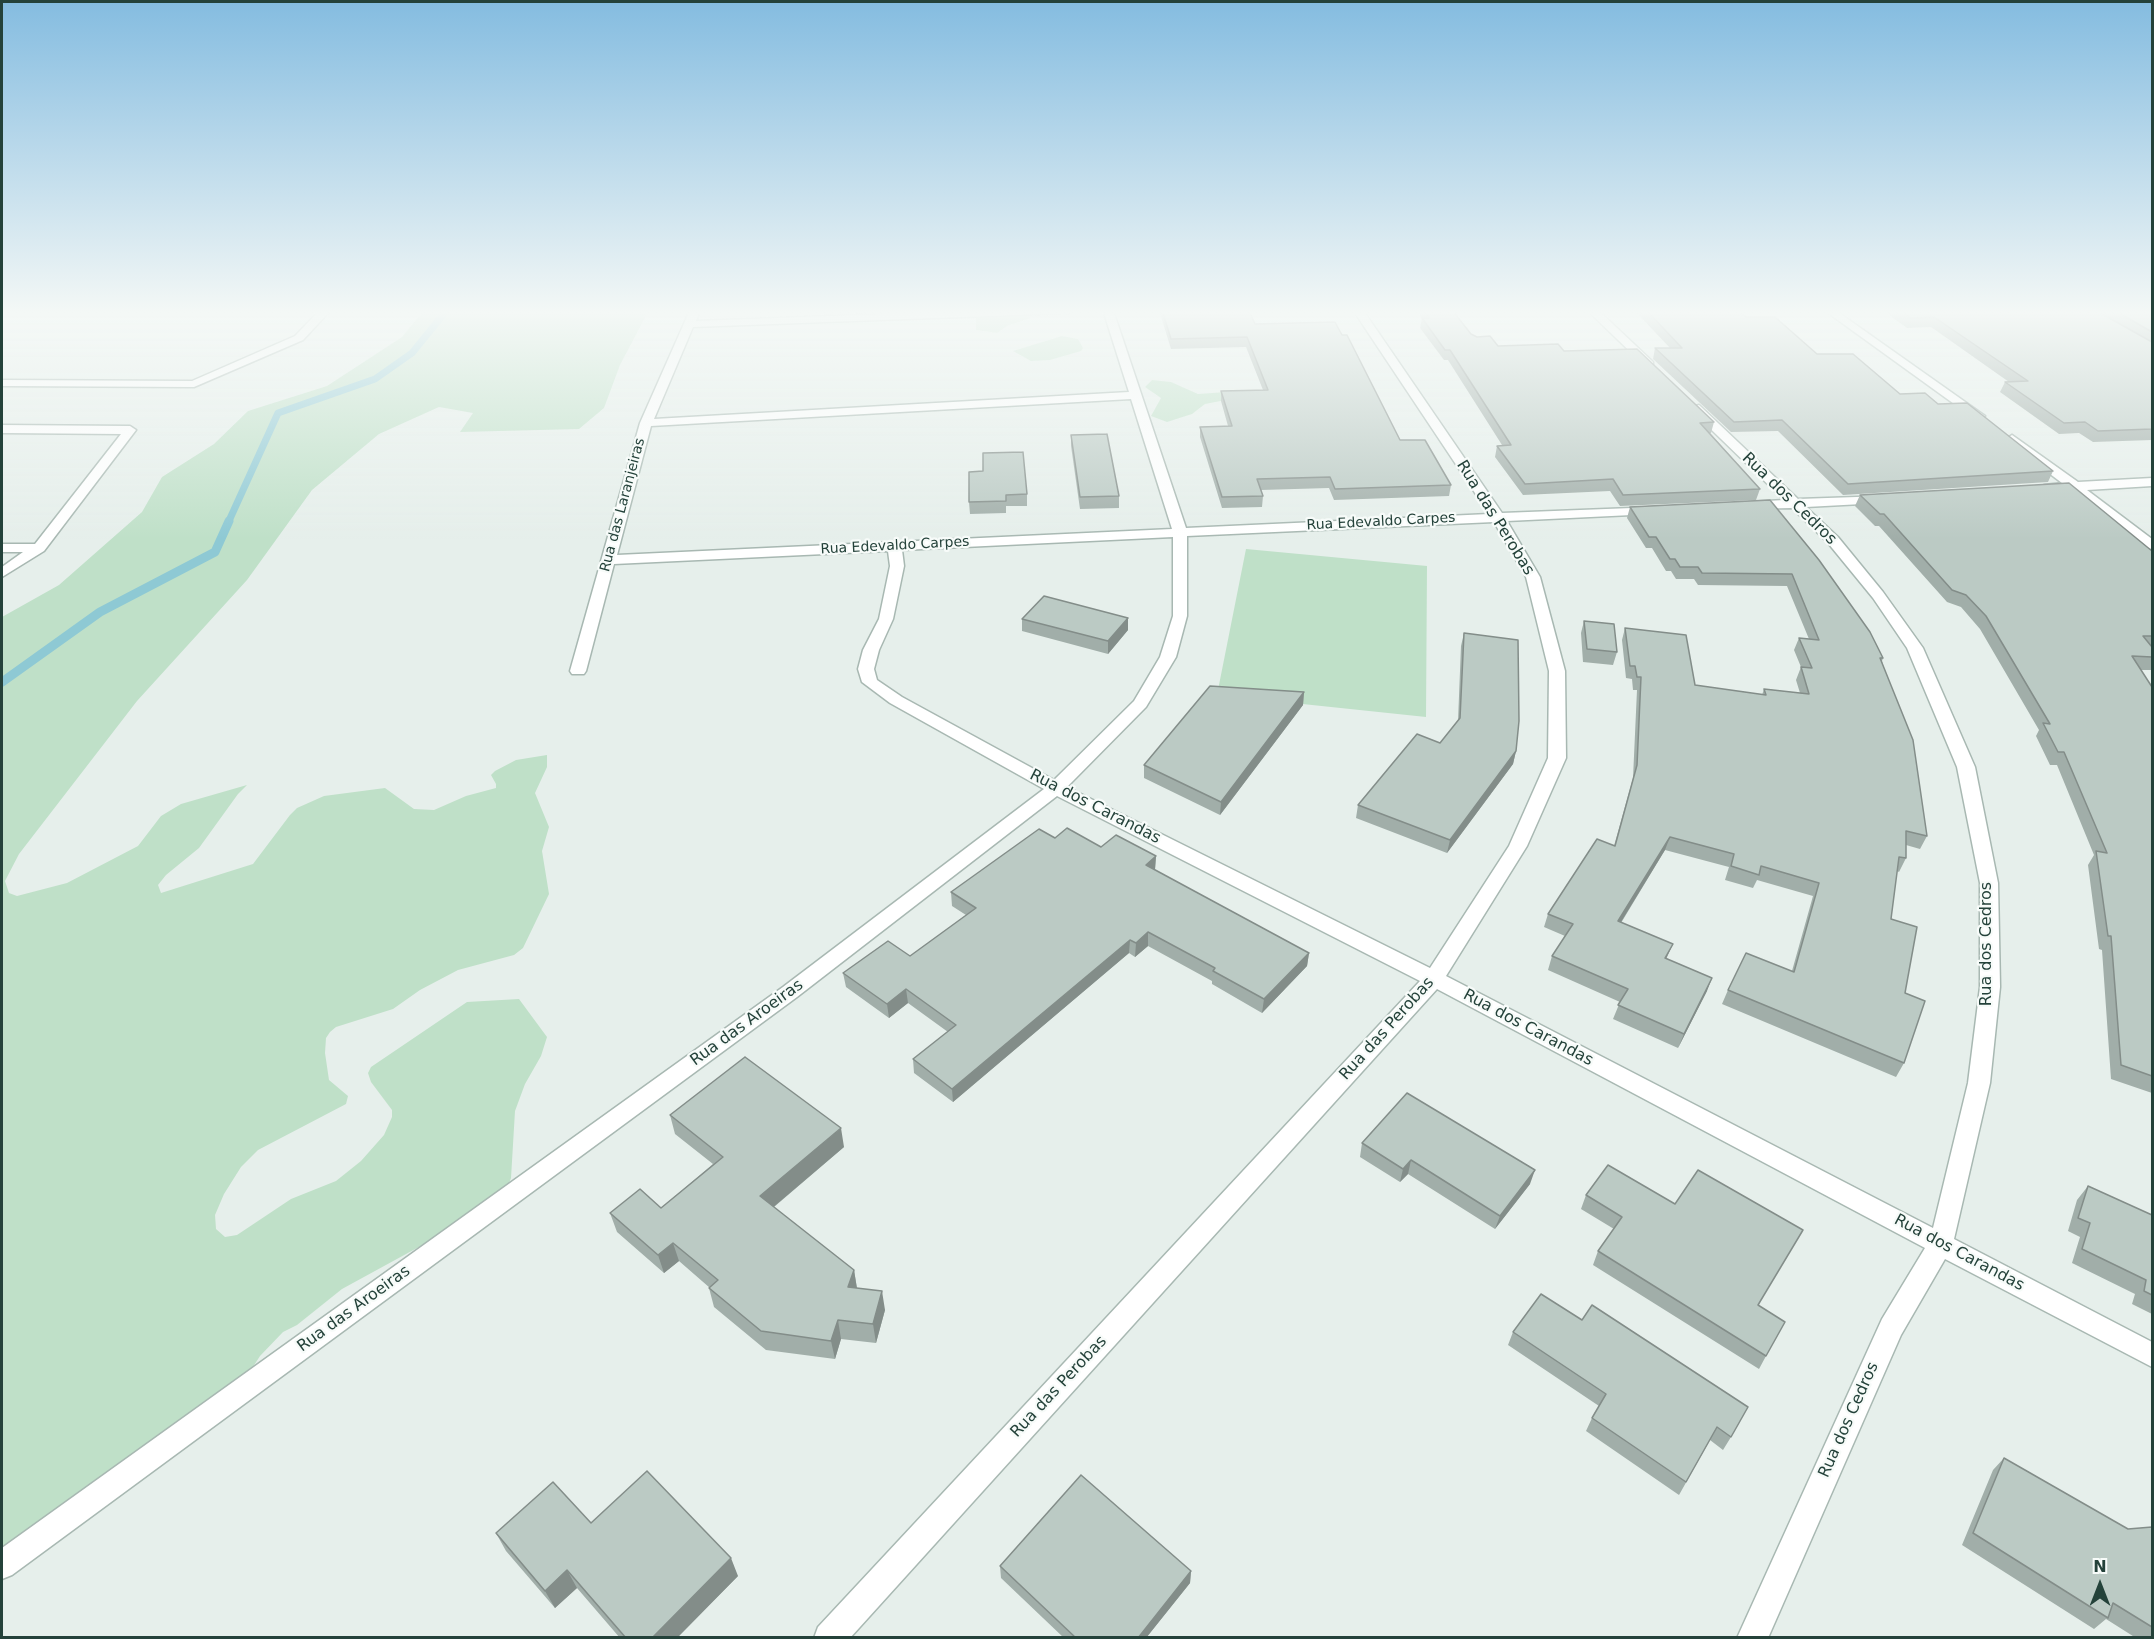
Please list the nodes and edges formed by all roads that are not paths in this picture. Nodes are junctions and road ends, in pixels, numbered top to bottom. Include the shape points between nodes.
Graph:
1 (663, 386) edge
2 (1133, 386) edge
3 (1410, 386) edge
4 (1937, 386) edge
5 (1136, 395) junction
6 (1685, 399) edge
7 (646, 423) junction
8 (2, 429) edge
9 (2152, 482) edge
10 (2078, 487) junction
11 (2031, 489) edge
12 (1890, 498) edge
13 (1795, 504) junction
14 (1736, 507) edge
15 (1664, 510) edge
16 (1498, 517) junction
17 (1180, 531) junction
18 (2152, 545) edge
19 (895, 546) junction
20 (2, 548) edge
21 (39, 548) junction
22 (608, 560) junction
23 (2, 573) edge
24 (578, 671) dead end
25 (1056, 788) junction
26 (1434, 979) junction
27 (1941, 1244) junction
28 (2152, 1355) edge
29 (2, 1565) edge
30 (829, 1638) edge
31 (1752, 1638) edge

1 - 7 street, Rua das Laranjeiras
2 - 5 street, Rua das Aroeiras
3 - 16 street, Rua das Perobas
4 - 10 street
5 - 7 street
5 - 17 street, Rua das Aroeiras
6 - 13 street, Rua dos Cedros
7 - 22 street, Rua das Laranjeiras
8 - 21 street via 130,430
9 - 10 street
10 - 11 street
10 - 18 street
12 - 13 street
13 - 14 street
13 - 27 street, Rua dos Cedros via 1833,540 1915,648 1966,767 1989,883 1990,987 1979,1083
15 - 16 street, Rua Edevaldo Carpes
16 - 17 street, Rua Edevaldo Carpes
16 - 26 street, Rua das Perobas via 1533,577 1557,671 1557,758 1518,846
17 - 19 street, Rua Edevaldo Carpes
17 - 25 street, Rua das Aroeiras via 1180,616 1168,657 1140,704
19 - 22 street, Rua Edevaldo Carpes
19 - 25 street, Rua dos Carandas via 897,566 886,619 866,669 870,682
20 - 21 street
21 - 23 street
22 - 24 street, Rua das Laranjeiras
25 - 26 street, Rua dos Carandas
25 - 29 street, Rua das Aroeiras via 790,992
26 - 27 street, Rua dos Carandas
26 - 30 street, Rua das Perobas
27 - 28 street, Rua dos Carandas
27 - 31 street, Rua dos Cedros via 1890,1327

